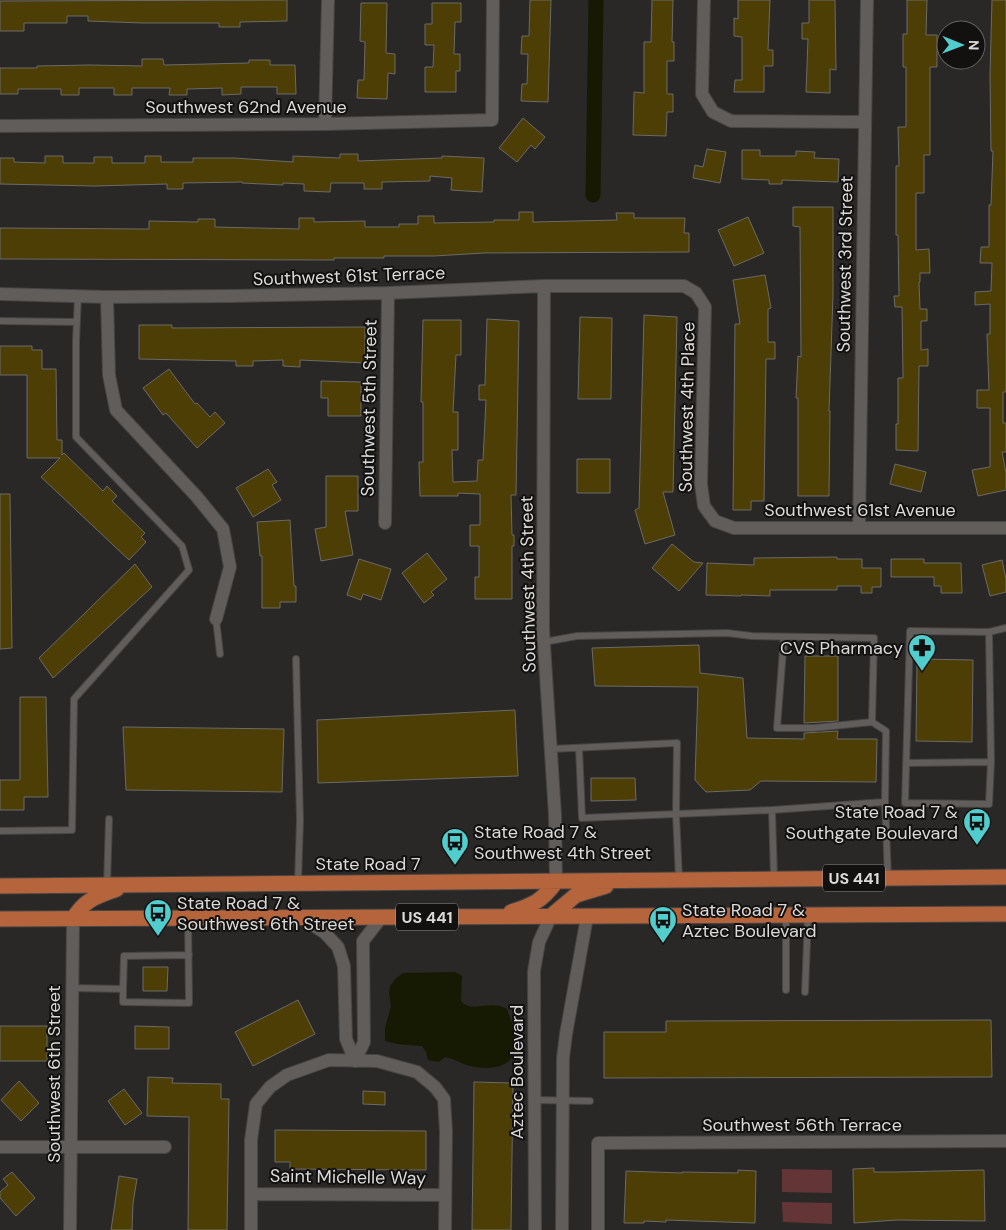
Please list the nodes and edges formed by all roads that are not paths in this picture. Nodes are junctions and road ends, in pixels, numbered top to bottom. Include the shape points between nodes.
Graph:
1 (328, 0) edge
2 (494, 0) edge
3 (704, 0) edge
4 (867, 0) edge
5 (864, 122) junction
6 (325, 124) junction
7 (0, 126) edge
8 (544, 286) junction
9 (388, 293) junction
10 (696, 293) joint
11 (0, 294) edge
12 (78, 296) junction
13 (107, 297) junction
14 (0, 320) edge
15 (77, 322) junction
16 (715, 521) joint
17 (385, 523) dead end
18 (859, 528) junction
19 (1006, 528) edge
20 (216, 619) joint
21 (1006, 628) edge
22 (989, 632) junction
23 (784, 637) junction
24 (544, 642) junction
25 (220, 654) dead end
26 (296, 659) dead end
27 (872, 722) junction
28 (579, 748) junction
29 (551, 749) junction
30 (991, 762) junction
31 (906, 763) junction
32 (885, 802) junction
33 (772, 810) junction
34 (676, 814) junction
35 (109, 819) dead end
36 (0, 830) edge
37 (1006, 876) edge
38 (888, 878) junction
39 (774, 880) junction
40 (624, 881) junction
41 (679, 881) junction
42 (556, 882) junction
43 (298, 884) junction
44 (107, 885) junction
45 (131, 885) junction
46 (0, 886) edge
47 (1006, 914) edge
48 (551, 916) junction
49 (786, 916) junction
50 (808, 916) junction
51 (498, 917) junction
52 (587, 917) junction
53 (188, 918) junction
54 (302, 918) junction
55 (381, 918) junction
56 (0, 919) edge
57 (73, 919) junction
58 (189, 955) junction
59 (72, 988) junction
60 (123, 989) junction
61 (786, 990) dead end
62 (805, 992) dead end
63 (345, 1016) junction
64 (364, 1016) junction
65 (355, 1060) junction
66 (535, 1100) junction
67 (563, 1100) junction
68 (590, 1101) dead end
69 (1006, 1141) edge
70 (71, 1146) junction
71 (0, 1147) edge
72 (165, 1147) dead end
73 (251, 1194) junction
74 (445, 1195) junction
75 (70, 1230) edge
76 (251, 1230) edge
77 (445, 1230) edge
78 (535, 1230) edge
79 (562, 1230) edge
80 (598, 1230) edge

1 - 6 street
2 - 6 street, Southwest 62nd Avenue via 492,120
3 - 5 street via 702,94 713,112 731,121
4 - 5 street, Southwest 3rd Street
5 - 18 street, Southwest 3rd Street
6 - 7 street, Southwest 62nd Avenue
8 - 9 street, Southwest 61st Terrace
8 - 10 street, Southwest 61st Terrace via 684,286
8 - 24 street, Southwest 4th Street
9 - 13 street, Southwest 61st Terrace
9 - 17 street, Southwest 5th Street
10 - 16 street, Southwest 4th Place via 705,307 701,484 704,506
11 - 12 street, Southwest 61st Terrace
12 - 13 street, Southwest 61st Terrace
12 - 15 lane
13 - 20 street via 109,376 116,410 223,529 230,567
14 - 15 lane
15 - 36 lane via 76,437 182,546 189,570 74,699 72,830
16 - 18 street, Southwest 61st Avenue via 734,528
18 - 19 street, Southwest 61st Avenue
20 - 25 lane
21 - 22 lane
22 - 30 lane
22 - 31 lane via 910,631
23 - 24 lane via 727,633 577,636
23 - 27 lane via 874,638
23 - 27 lane via 777,728
24 - 29 street, Southwest 4th Street
26 - 43 lane via 300,820
27 - 32 lane via 886,731
28 - 29 lane
28 - 34 lane via 582,818
28 - 34 lane via 677,743
29 - 42 street, Southwest 4th Street
30 - 31 lane
30 - 31 lane via 989,804 905,804
32 - 33 lane
32 - 38 lane
33 - 34 lane
33 - 39 lane
34 - 41 lane
35 - 44 lane
37 - 38 main road, State Road 7 / US 441
38 - 39 main road, State Road 7 / US 441
39 - 41 main road, State Road 7 / US 441
40 - 41 main road, State Road 7 / US 441
40 - 42 main road, State Road 7 / US 441
40 - 48 main road via 576,895
42 - 43 main road, State Road 7 / US 441
42 - 51 main road via 546,896 530,906
43 - 45 main road, State Road 7 / US 441
44 - 45 main road, State Road 7 / US 441
44 - 46 main road, State Road 7 / US 441
45 - 57 main road via 90,899
47 - 50 main road, US 441
48 - 51 main road, US 441
48 - 52 main road, US 441
48 - 66 street, Aztec Boulevard via 539,942 534,971
49 - 50 main road, US 441
49 - 52 main road, US 441
49 - 61 lane
50 - 62 lane
51 - 55 main road, US 441
52 - 67 street via 566,1034
53 - 54 main road, US 441
53 - 57 main road, US 441
53 - 58 lane
54 - 55 main road, US 441
54 - 63 street via 325,933 338,947 344,966
55 - 64 street via 362,941
56 - 57 main road, US 441
57 - 59 street, Southwest 6th Street
58 - 60 lane via 124,956
58 - 60 lane via 189,1003 123,1002
59 - 60 lane
59 - 70 street, Southwest 6th Street
63 - 64 lane
63 - 65 street via 346,1039
64 - 65 street via 364,1042
65 - 73 street via 329,1060 287,1075 270,1087 256,1104
65 - 74 street via 377,1061 417,1072 436,1087 444,1099
66 - 67 lane
66 - 78 street, Aztec Boulevard
67 - 68 lane
67 - 79 street
69 - 80 street, Southwest 56th Terrace via 598,1143
70 - 71 street
70 - 72 street
70 - 75 street, Southwest 6th Street
73 - 74 street, Saint Michelle Way
73 - 76 street
74 - 77 street

